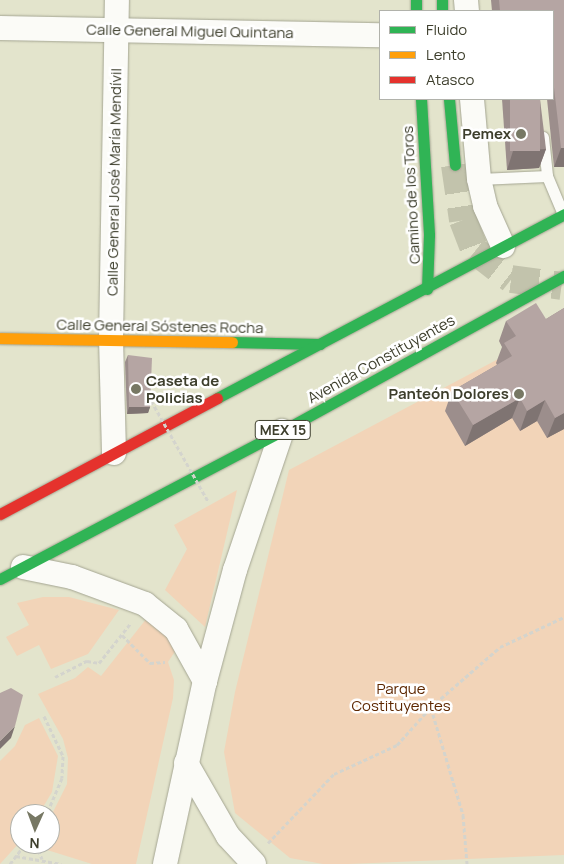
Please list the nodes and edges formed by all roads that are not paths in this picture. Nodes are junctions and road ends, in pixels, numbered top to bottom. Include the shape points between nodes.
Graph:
1 (117, 0) edge
2 (0, 28) edge
3 (117, 29) junction
4 (379, 34) edge
5 (421, 100) edge
6 (449, 100) edge
7 (472, 100) edge
8 (542, 128) edge
9 (455, 165) tunnel mouth
10 (548, 176) junction
11 (479, 179) junction
12 (564, 214) edge
13 (504, 246) junction
14 (564, 276) edge
15 (428, 289) junction
16 (0, 338) edge
17 (111, 339) junction
18 (320, 344) junction
19 (282, 430) junction
20 (114, 453) junction
21 (0, 514) edge
22 (23, 567) junction
23 (0, 579) edge
24 (205, 681) junction
25 (186, 763) junction
26 (252, 862) edge
27 (165, 864) edge

1 - 3 street, Calle General José María Mendívil
2 - 3 street, Calle General Miguel Quintana
3 - 4 street, Calle General Miguel Quintana
3 - 17 street, Calle General José María Mendívil
5 - 15 main road, Camino de los Toros via 430,253
6 - 9 main road
7 - 11 street
8 - 10 lane
10 - 11 lane
10 - 12 lane
11 - 13 street via 485,206
12 - 13 main road
13 - 15 main road
14 - 19 main road, Avenida Constituyentes / MEX 15
15 - 18 main road
16 - 17 main road, Calle General Sóstenes Rocha
17 - 18 main road, Calle General Sóstenes Rocha
17 - 20 street, Calle General José María Mendívil
18 - 20 main road
19 - 22 main road, Avenida Constituyentes / MEX 15
19 - 24 street via 235,570
20 - 21 main road
22 - 23 main road, Avenida Constituyentes / MEX 15
22 - 24 street via 72,577 145,604 176,629
24 - 25 street
25 - 26 street via 228,836
25 - 27 street

